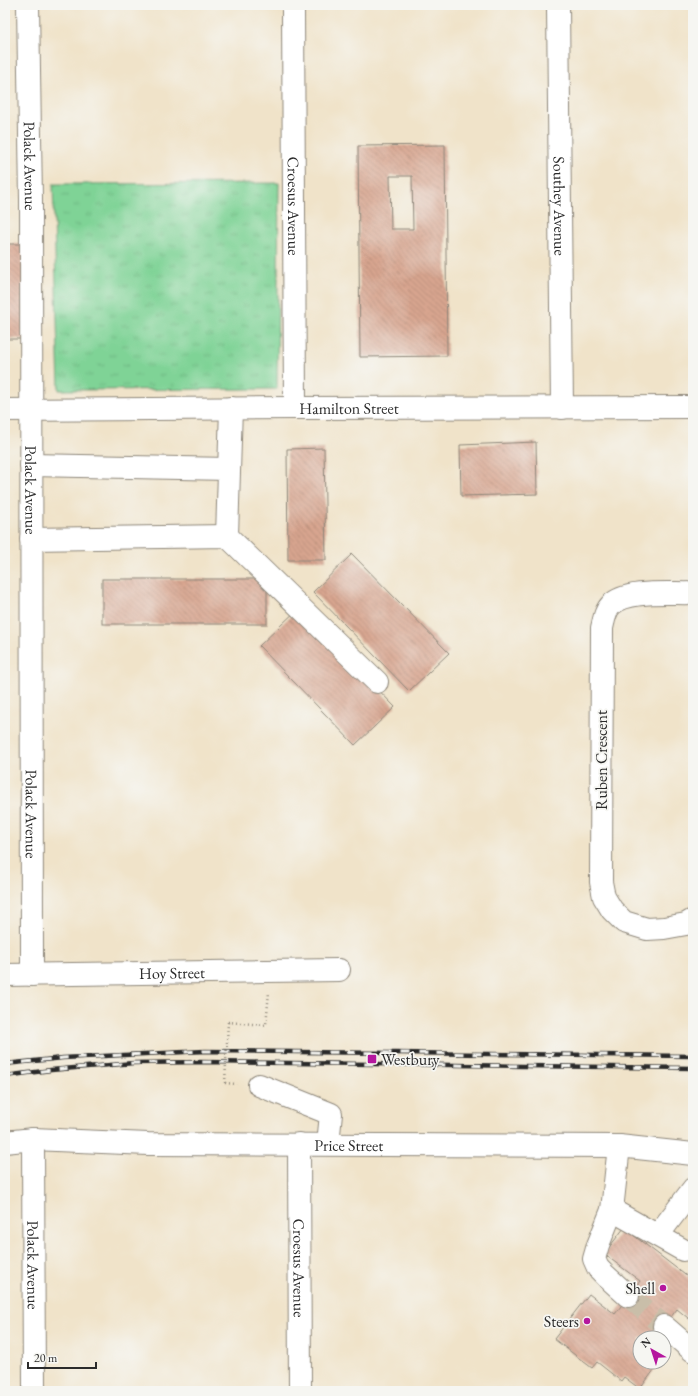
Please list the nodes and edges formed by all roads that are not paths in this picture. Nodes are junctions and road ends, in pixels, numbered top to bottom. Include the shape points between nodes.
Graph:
1 (28, 5) edge
2 (293, 5) edge
3 (558, 5) edge
4 (693, 407) edge
5 (231, 408) junction
6 (295, 408) junction
7 (562, 408) junction
8 (5, 410) edge
9 (31, 410) junction
10 (31, 465) junction
11 (229, 469) junction
12 (227, 536) junction
13 (31, 539) junction
14 (693, 593) edge
15 (377, 682) dead end
16 (693, 920) edge
17 (339, 970) dead end
18 (5, 975) edge
19 (32, 975) junction
20 (259, 1086) dead end
21 (33, 1139) junction
22 (5, 1142) edge
23 (299, 1144) junction
24 (328, 1144) junction
25 (619, 1146) junction
26 (693, 1154) edge
27 (693, 1189) edge
28 (612, 1210) junction
29 (658, 1235) junction
30 (683, 1250) dead end
31 (628, 1296) tunnel mouth
32 (664, 1326) tunnel mouth
33 (693, 1351) edge
34 (34, 1391) edge
35 (300, 1391) edge

1 - 9 street, Polack Avenue
2 - 6 street, Croesus Avenue
3 - 7 street, Southey Avenue
4 - 7 street, Hamilton Street
5 - 6 street, Hamilton Street
5 - 9 street, Hamilton Street
5 - 11 street
6 - 7 street, Hamilton Street
8 - 9 street, Hamilton Street
9 - 10 street, Polack Avenue
10 - 11 street
10 - 13 street, Polack Avenue
11 - 12 street
12 - 13 street
12 - 15 street
13 - 19 street, Polack Avenue
14 - 16 street, Ruben Crescent via 632,594 611,605 604,616 600,882 604,897 624,922 647,928 664,928
17 - 19 street, Hoy Street
18 - 19 street, Hoy Street
20 - 24 street via 331,1114
21 - 22 street, Price Street
21 - 23 street, Price Street via 148,1144
21 - 34 street, Polack Avenue
23 - 24 street, Price Street
23 - 35 street, Croesus Avenue
24 - 25 street, Price Street
25 - 26 street, Price Street
25 - 28 street
27 - 29 street
28 - 29 street
28 - 31 street via 594,1259 598,1268
29 - 30 street
32 - 33 street

